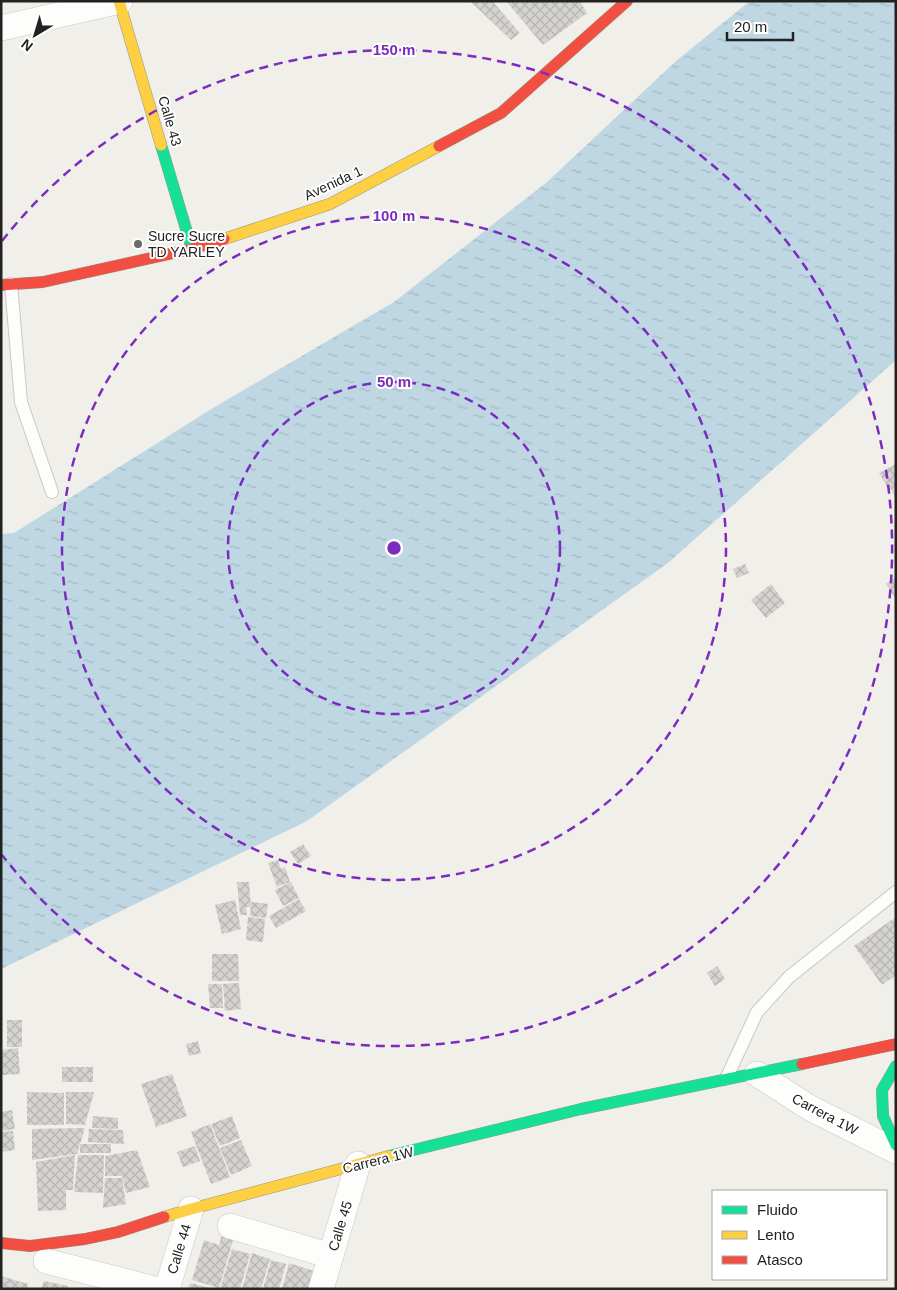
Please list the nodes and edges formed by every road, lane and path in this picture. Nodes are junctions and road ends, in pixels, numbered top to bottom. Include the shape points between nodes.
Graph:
1 (119, 1) edge
2 (627, 1) edge
3 (1, 28) edge
4 (192, 249) junction
5 (6, 285) edge
6 (52, 492) dead end
7 (896, 892) edge
8 (896, 1044) edge
9 (896, 1066) edge
10 (757, 1074) junction
11 (725, 1081) junction
12 (896, 1145) edge
13 (896, 1151) edge
14 (358, 1164) junction
15 (191, 1209) junction
16 (230, 1226) dead end
17 (1, 1243) edge
18 (331, 1256) junction
19 (46, 1261) dead end
20 (156, 1289) edge
21 (167, 1289) edge
22 (321, 1289) edge

1 - 3 street
1 - 4 street, Calle 43
2 - 4 street, Avenida 1 via 501,113 330,204
4 - 5 street, Avenida 1 via 43,282
5 - 6 lane via 21,402
7 - 11 lane via 789,977 757,1012
8 - 10 street, Carrera 1W
9 - 12 street via 882,1090 883,1116
10 - 11 street, Carrera 1W
10 - 13 street, Carrera 1W via 810,1108
11 - 14 street, Carrera 1W via 581,1109
14 - 15 street, Carrera 1W
14 - 18 street, Calle 45
15 - 17 street, Carrera 1W via 85,1239 30,1246
15 - 21 street, Calle 44
16 - 18 street
18 - 22 street, Calle 45
19 - 20 street

